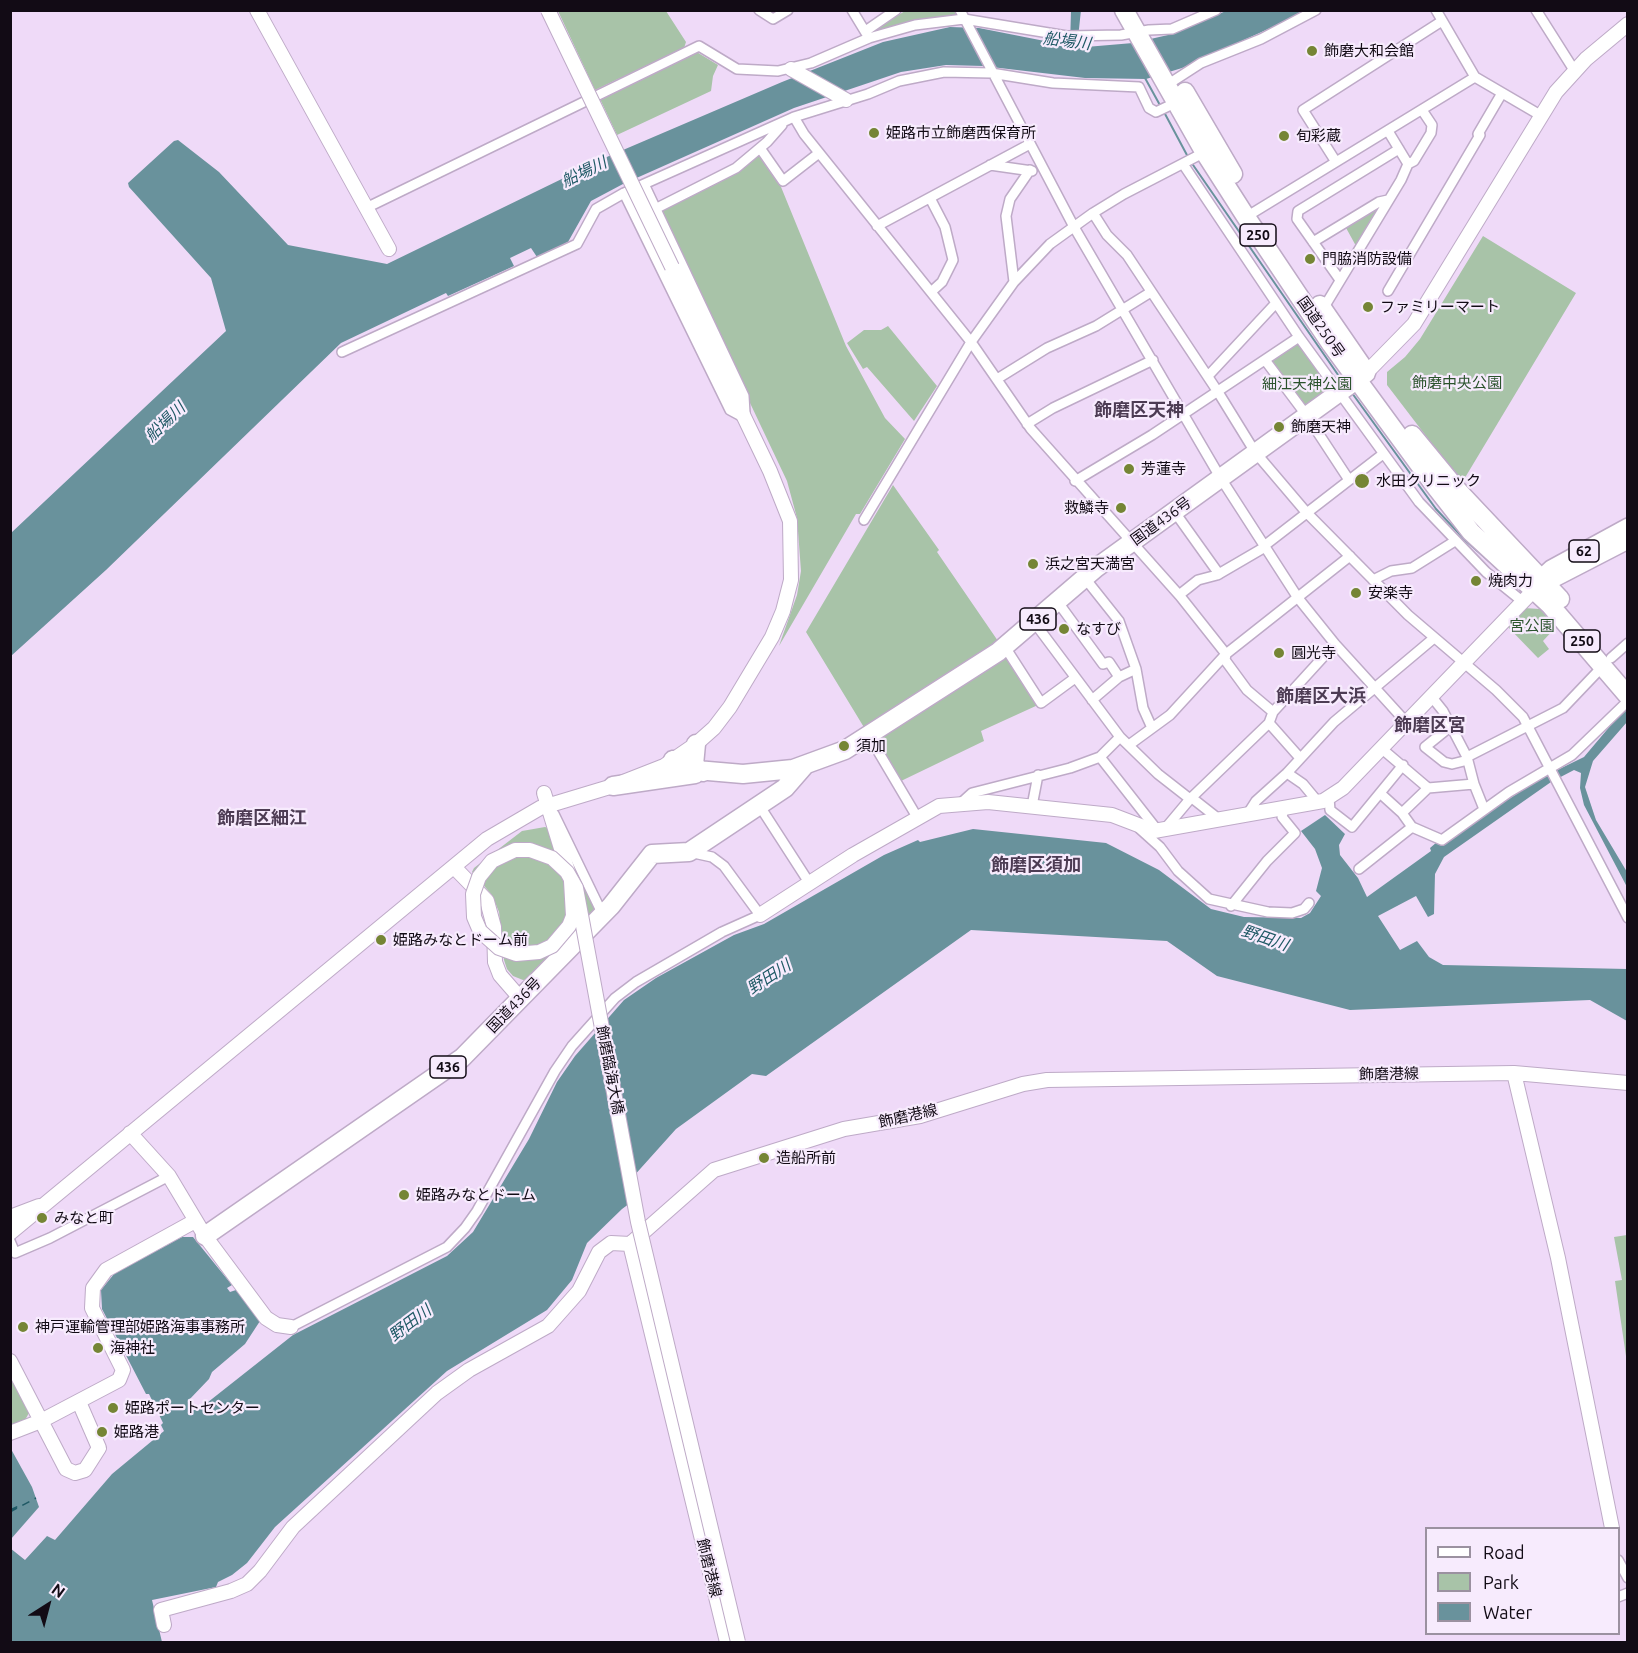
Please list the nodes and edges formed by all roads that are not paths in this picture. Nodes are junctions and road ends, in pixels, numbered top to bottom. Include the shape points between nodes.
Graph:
1 (257, 10) edge
2 (548, 10) edge
3 (759, 10) edge
4 (788, 10) edge
5 (852, 10) edge
6 (896, 10) edge
7 (1124, 10) edge
8 (1137, 10) edge
9 (1216, 10) edge
10 (1316, 10) edge
11 (1436, 10) edge
12 (1536, 10) edge
13 (962, 15) edge
14 (1442, 21) junction
15 (1628, 24) edge
16 (1143, 31) junction
17 (868, 34) junction
18 (791, 69) junction
19 (1574, 70) junction
20 (991, 73) junction
21 (1475, 77) junction
22 (1173, 82) junction
23 (1502, 93) junction
24 (846, 100) junction
25 (1172, 104) junction
26 (1422, 110) junction
27 (1540, 115) junction
28 (794, 117) junction
29 (783, 123) junction
30 (1388, 131) junction
31 (1030, 144) junction
32 (760, 148) junction
33 (1399, 149) junction
34 (1205, 152) junction
35 (819, 153) junction
36 (1336, 162) junction
37 (1185, 163) junction
38 (1408, 164) junction
39 (990, 165) junction
40 (1030, 170) junction
41 (1044, 172) junction
42 (644, 184) junction
43 (624, 193) junction
44 (930, 198) junction
45 (1388, 200) junction
46 (366, 208) junction
47 (655, 209) junction
48 (1093, 213) junction
49 (1251, 214) junction
50 (877, 226) junction
51 (1074, 227) junction
52 (1313, 242) junction
53 (389, 249) dead end
54 (1340, 280) junction
55 (1014, 282) junction
56 (1388, 291) dead end
57 (931, 292) junction
58 (1151, 292) junction
59 (1276, 303) junction
60 (1323, 309) junction
61 (1123, 310) junction
62 (1299, 337) junction
63 (971, 342) junction
64 (342, 352) dead end
65 (1153, 360) junction
66 (1265, 360) junction
67 (1208, 376) junction
68 (997, 379) junction
69 (1351, 384) junction
70 (1218, 392) junction
71 (1183, 415) junction
72 (1307, 416) junction
73 (745, 418) junction
74 (1028, 424) junction
75 (1255, 452) junction
76 (1383, 454) junction
77 (1220, 477) junction
78 (1349, 480) junction
79 (1075, 481) junction
80 (1174, 511) junction
81 (1306, 512) junction
82 (864, 520) dead end
83 (1628, 526) edge
84 (1455, 541) junction
85 (1628, 541) edge
86 (1131, 542) junction
87 (1264, 546) junction
88 (1350, 556) junction
89 (1219, 574) junction
90 (1083, 577) junction
91 (1373, 580) junction
92 (1536, 588) junction
93 (1179, 595) junction
94 (1298, 598) junction
95 (1057, 601) junction
96 (1034, 622) junction
97 (1434, 638) junction
98 (1628, 643) edge
99 (1335, 644) junction
100 (1005, 647) junction
101 (1226, 654) junction
102 (1607, 662) junction
103 (1463, 663) junction
104 (1136, 669) junction
105 (1119, 677) junction
106 (1075, 678) junction
107 (1628, 678) edge
108 (1373, 688) junction
109 (1431, 696) junction
110 (1628, 696) edge
111 (1092, 699) junction
112 (1628, 701) edge
113 (1273, 712) junction
114 (1406, 722) junction
115 (1269, 723) junction
116 (1451, 726) junction
117 (1528, 726) junction
118 (1152, 728) junction
119 (869, 736) junction
120 (1120, 737) junction
121 (696, 744) junction
122 (1129, 744) junction
123 (1381, 748) junction
124 (1100, 757) junction
125 (1300, 758) junction
126 (1468, 759) junction
127 (673, 760) junction
128 (805, 765) junction
129 (1403, 765) junction
130 (1550, 769) junction
131 (703, 772) junction
132 (1287, 773) junction
133 (1038, 775) junction
134 (1474, 783) junction
135 (613, 786) junction
136 (1428, 788) junction
137 (1381, 794) junction
138 (546, 799) junction
139 (1191, 799) junction
140 (1323, 800) junction
141 (961, 802) junction
142 (759, 805) junction
143 (1032, 806) junction
144 (1284, 808) junction
145 (1484, 809) junction
146 (1402, 813) junction
147 (1247, 815) junction
148 (917, 817) junction
149 (1220, 820) junction
150 (1136, 825) junction
151 (1412, 827) junction
152 (1161, 831) junction
153 (1428, 835) junction
154 (1427, 847) dead end
155 (689, 852) junction
156 (454, 867) junction
157 (1359, 869) dead end
158 (810, 884) junction
159 (1309, 903) dead end
160 (1231, 906) junction
161 (603, 915) junction
162 (760, 915) junction
163 (1628, 918) edge
164 (520, 998) junction
165 (1514, 1073) junction
166 (1628, 1083) edge
167 (130, 1133) junction
168 (169, 1176) junction
169 (41, 1206) junction
170 (10, 1217) edge
171 (200, 1229) junction
172 (10, 1233) edge
173 (10, 1241) edge
174 (630, 1244) junction
175 (291, 1327) joint
176 (10, 1360) edge
177 (79, 1402) junction
178 (41, 1421) junction
179 (10, 1433) edge
180 (1612, 1527) edge
181 (164, 1625) dead end
182 (727, 1642) edge
183 (738, 1642) edge

1 - 46 street
2 - 73 street, bridge
3 - 4 street via 773,19
5 - 17 street
6 - 17 street
7 - 16 highway, 国道250号 / 250
8 - 16 highway, 国道250号 / 250
9 - 16 street via 1172,29
10 - 22 street via 1261,39 1201,63
11 - 14 street
12 - 19 street
13 - 16 street via 1067,36
13 - 17 street
13 - 20 street
14 - 21 street
14 - 36 street via 1303,110
15 - 19 street
16 - 22 highway, 国道250号 / 250
17 - 18 street
18 - 24 street
18 - 46 street via 737,69 699,46
19 - 27 street
20 - 24 street via 930,74
20 - 25 street via 1072,85 1139,87 1149,108 1156,112
20 - 31 street
21 - 23 street
21 - 26 street
22 - 25 highway, 国道250号 / 250
22 - 34 highway, 国道250号 / 250
23 - 27 street
23 - 56 street
24 - 28 street
25 - 34 highway, 国道250号 / 250
26 - 30 street
26 - 38 street via 1432,124 1431,133 1414,161
27 - 69 street via 1414,324
28 - 29 street
28 - 35 street
29 - 32 street
29 - 42 street
30 - 33 street
30 - 36 street
31 - 39 street
31 - 41 street
32 - 35 street via 783,181
32 - 47 street via 711,183
33 - 38 street
33 - 52 street via 1298,211 1297,219
34 - 37 street
34 - 49 highway, 国道250号 / 250
35 - 50 street
36 - 49 street
37 - 48 street
37 - 59 street
38 - 45 street
39 - 40 street
39 - 44 street
40 - 41 street
40 - 55 street via 1010,199 1006,216
41 - 51 street
42 - 43 street
42 - 47 street
43 - 64 street via 596,209 577,244
43 - 73 street via 730,410
44 - 50 street
44 - 57 street via 945,227 953,260 942,282
45 - 52 street via 1379,201
45 - 54 street
46 - 53 street
47 - 73 street via 744,396
48 - 51 street
48 - 58 street
49 - 60 highway, 国道250号 / 250
49 - 69 highway, 国道250号 / 250
50 - 57 street
51 - 55 street via 1050,244
51 - 61 street
52 - 54 street
54 - 60 street
55 - 63 street
57 - 63 street
58 - 61 street
58 - 67 street
59 - 62 street
59 - 67 street
60 - 69 highway, 国道250号 / 250
61 - 65 street
61 - 68 street via 1047,348
62 - 66 street
62 - 69 street
63 - 68 street
63 - 82 street
65 - 71 street
65 - 74 street
66 - 70 street
66 - 72 street
67 - 70 street
68 - 74 street
69 - 72 highway, 国道436号 / 436
69 - 76 street
69 - 92 highway, 国道250号 / 250 via 1415,439
70 - 71 street
70 - 75 street
71 - 77 street
71 - 79 street
72 - 75 highway, 国道436号 / 436
72 - 78 street
73 - 121 street via 790,521 791,580 772,637 729,707
74 - 79 street
75 - 77 highway, 国道436号 / 436
75 - 81 street
76 - 78 street
76 - 84 street
77 - 80 highway, 国道436号 / 436
77 - 87 street
78 - 81 street
79 - 86 street
80 - 86 highway, 国道436号 / 436
80 - 89 street
81 - 87 street
81 - 88 street
83 - 92 main road, 62 via 1551,568
84 - 91 street via 1412,568 1391,571
84 - 92 street via 1486,572
85 - 92 main road, 62
86 - 90 highway, 国道436号 / 436
86 - 93 street
87 - 89 street
87 - 94 street
88 - 91 street
88 - 94 street
89 - 93 street via 1198,580
90 - 95 highway, 国道436号 / 436
90 - 104 street via 1119,621
91 - 97 street
92 - 102 highway, 国道250号 / 250
92 - 103 street
93 - 101 street
94 - 99 street
94 - 101 street
95 - 96 highway, 国道436号 / 436
95 - 105 street via 1103,664 1108,662
96 - 100 highway, 国道436号 / 436
96 - 106 street
97 - 103 street
97 - 108 street
98 - 102 street
99 - 108 street
99 - 113 street
100 - 106 street via 1041,703
100 - 119 highway, 国道436号 / 436
101 - 113 street via 1225,660 1247,690
101 - 118 street via 1184,701
102 - 107 highway, 国道250号 / 250
102 - 110 highway, 国道250号 / 250
102 - 117 street via 1563,708
103 - 109 street
103 - 117 street via 1514,708
104 - 105 street
104 - 118 street via 1143,708
105 - 111 street
106 - 111 street
108 - 114 street
108 - 125 street
109 - 114 street
109 - 116 street
111 - 120 street
112 - 130 street via 1572,755
113 - 115 street
114 - 123 street
115 - 125 street
115 - 139 street
116 - 126 street
116 - 126 street via 1425,747 1444,762
117 - 126 street
117 - 130 street
118 - 122 street
119 - 128 highway, 国道436号 / 436 via 836,755
119 - 148 street
120 - 122 street
120 - 124 street
121 - 127 street
121 - 131 highway via 694,765
122 - 139 street via 1158,774
123 - 129 street
123 - 140 street via 1343,788
124 - 133 street
124 - 152 street
125 - 132 street
126 - 134 street
127 - 131 highway, 国道436号 / 436 via 686,769
127 - 135 street
128 - 131 highway, 国道436号 / 436 via 755,774
128 - 142 highway via 785,788
129 - 136 street
129 - 137 street
130 - 145 street
130 - 163 street
131 - 135 highway
132 - 140 street
132 - 147 street via 1256,801
133 - 141 street via 972,793
133 - 143 street
134 - 136 street
134 - 145 street
135 - 138 street
136 - 146 street
137 - 140 street via 1352,827
137 - 146 street
138 - 156 street
138 - 161 street
138 - 183 street, 飾磨臨海大橋, bridge via 571,881 573,916 569,926 552,946 539,952 516,954 499,948 480,931 474,917 473,894 485,868 503,854 530,850 552,858 567,872 576,888 638,1222
139 - 149 street
139 - 152 street
140 - 144 street
141 - 143 street
141 - 148 street via 939,806
142 - 155 highway
142 - 158 street
143 - 150 street via 1112,815
144 - 147 street
144 - 160 street via 1282,817 1295,833
145 - 153 street via 1442,840
146 - 151 street
147 - 149 street
148 - 158 street
149 - 152 street
150 - 152 street
150 - 160 street via 1209,898
151 - 153 street
151 - 157 street
153 - 154 street
155 - 161 highway, 国道436号 / 436 via 652,854
155 - 162 street via 712,857 724,866
156 - 164 street via 487,901 494,927 495,962 500,975
156 - 167 street
158 - 162 street
159 - 160 street via 1292,913
161 - 164 highway, 国道436号 / 436
162 - 175 street via 722,932 615,998 555,1071 477,1211 447,1247
164 - 171 highway, 国道436号 / 436 via 462,1058
165 - 166 street, 飾磨港線
165 - 174 street, 飾磨港線 via 1085,1079 1023,1084 920,1116 844,1129 714,1170
165 - 180 street via 1558,1258
167 - 168 street
167 - 169 street
168 - 171 street
168 - 173 street via 15,1253
169 - 170 street
169 - 172 street
171 - 175 street via 266,1318
171 - 177 street via 106,1270 96,1282 92,1308 123,1376
174 - 181 street via 611,1243 599,1252 579,1291 548,1326 469,1370 437,1393 293,1527 248,1584 161,1610
174 - 182 street, 飾磨港線
176 - 178 street
177 - 178 street
177 - 178 street via 99,1448 79,1473 66,1469
178 - 179 street

